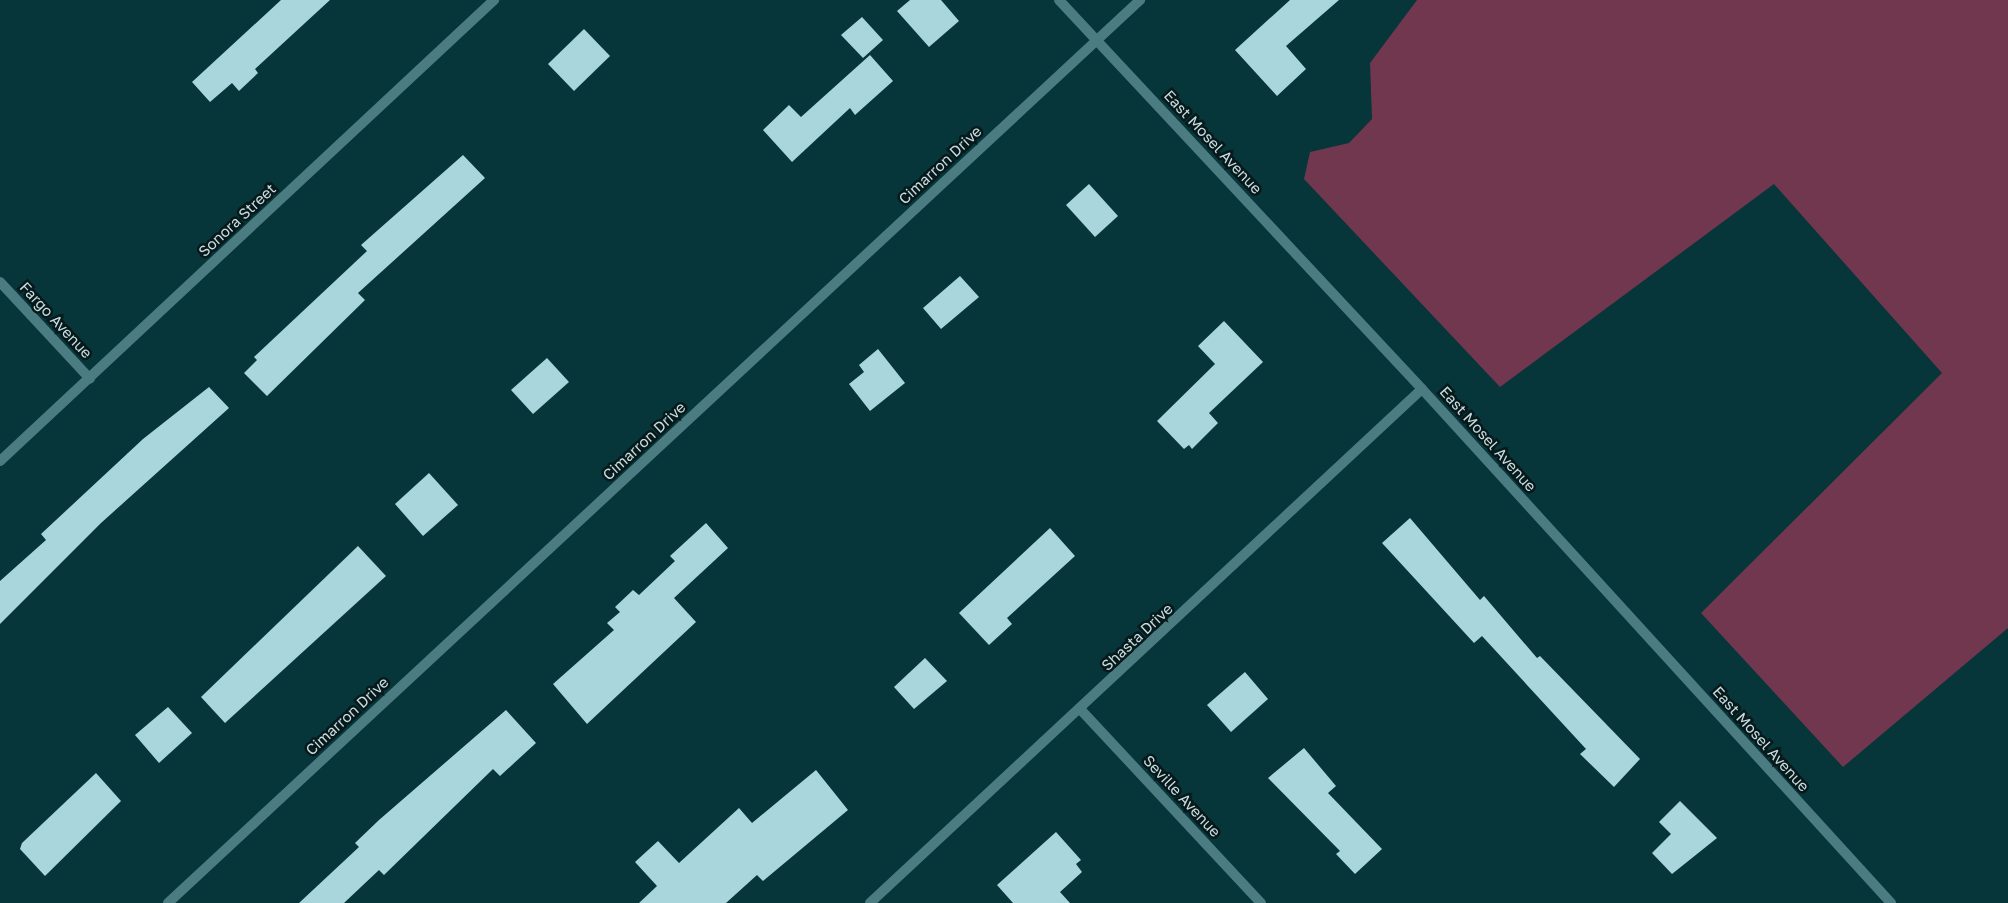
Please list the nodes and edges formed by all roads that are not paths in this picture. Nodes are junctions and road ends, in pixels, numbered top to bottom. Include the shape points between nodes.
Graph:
1 (494, 0) edge
2 (1059, 0) edge
3 (1140, 0) edge
4 (1097, 40) junction
5 (0, 282) edge
6 (90, 379) junction
7 (1422, 389) junction
8 (0, 460) edge
9 (1081, 710) junction
10 (168, 903) edge
11 (870, 903) edge
12 (1261, 903) edge
13 (1890, 903) edge

1 - 6 street, Sonora Street
2 - 4 street, East Mosel Avenue
3 - 4 street, Cimarron Drive
4 - 7 street, East Mosel Avenue
4 - 10 street, Cimarron Drive
5 - 6 street, Fargo Avenue
6 - 8 street, Sonora Street
7 - 9 street, Shasta Drive
7 - 13 street, East Mosel Avenue
9 - 11 street, Shasta Drive
9 - 12 street, Seville Avenue

